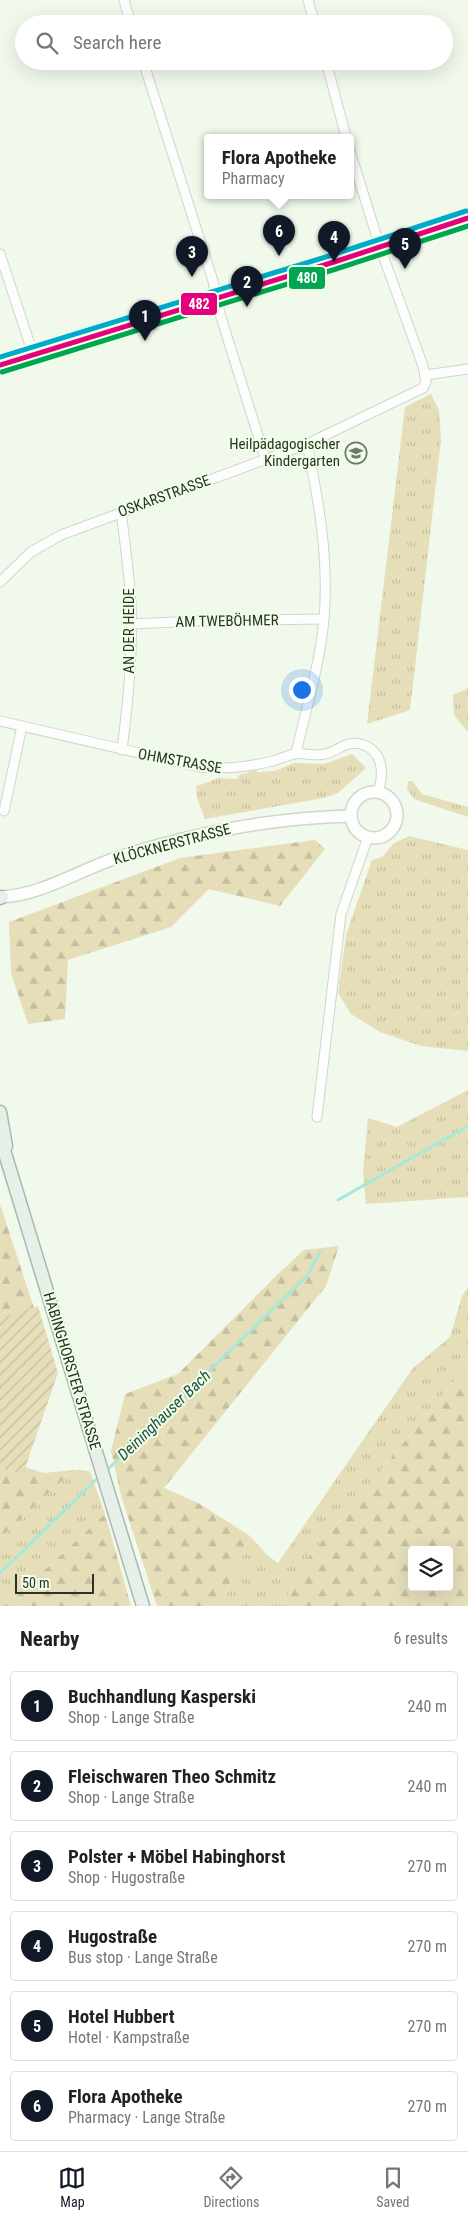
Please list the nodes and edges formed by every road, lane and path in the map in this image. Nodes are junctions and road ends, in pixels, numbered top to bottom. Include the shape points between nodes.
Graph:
1 (124, 0) edge
2 (308, 0) edge
3 (128, 15) edge
4 (312, 15) edge
5 (146, 70) edge
6 (328, 70) edge
7 (345, 134) edge
8 (354, 164) edge
9 (468, 218) edge
10 (380, 247) junction
11 (0, 254) edge
12 (217, 297) junction
13 (33, 354) junction
14 (0, 365) edge
15 (468, 369) edge
16 (426, 375) junction
17 (307, 444) junction
18 (266, 461) junction
19 (122, 515) junction
20 (0, 582) edge
21 (324, 619) junction
22 (131, 624) junction
23 (0, 721) edge
24 (22, 726) junction
25 (122, 750) junction
26 (296, 753) junction
27 (378, 792) junction
28 (4, 811) dead end
29 (351, 816) junction
30 (368, 837) junction
31 (1, 897) edge
32 (0, 1112) edge
33 (317, 1116) dead end
34 (0, 1137) edge
35 (9, 1165) junction
36 (143, 1606) edge

1 - 3 street
2 - 4 street
5 - 12 street
6 - 7 street
8 - 10 street
9 - 10 street
10 - 12 street
10 - 16 street
11 - 13 street
12 - 13 street
12 - 18 street
13 - 14 street
15 - 16 street
16 - 17 street, OSKARSTRASSE via 423,388
17 - 18 street, OSKARSTRASSE
17 - 21 street via 325,552
18 - 19 street, OSKARSTRASSE
19 - 20 street, OSKARSTRASSE via 61,535 31,552
19 - 22 street, AN DER HEIDE
21 - 22 street, AM TWEBÖHMER
21 - 26 street
22 - 25 street, AN DER HEIDE
23 - 24 street, OHMSTRASSE
24 - 25 street, OHMSTRASSE
24 - 28 street
25 - 26 street, OHMSTRASSE via 226,770
26 - 27 street, OHMSTRASSE via 325,754 344,745 363,745 375,752 381,762 383,774
27 - 29 street via 359,797 354,802
27 - 30 street via 394,802 396,821 385,835
29 - 30 street via 356,829
29 - 31 street, KLÖCKNERSTRASSE via 302,817 220,829 121,856 40,888
30 - 33 street via 342,914
32 - 35 main road
34 - 35 main road, HABINGHORSTER STRASSE
35 - 36 main road, HABINGHORSTER STRASSE

